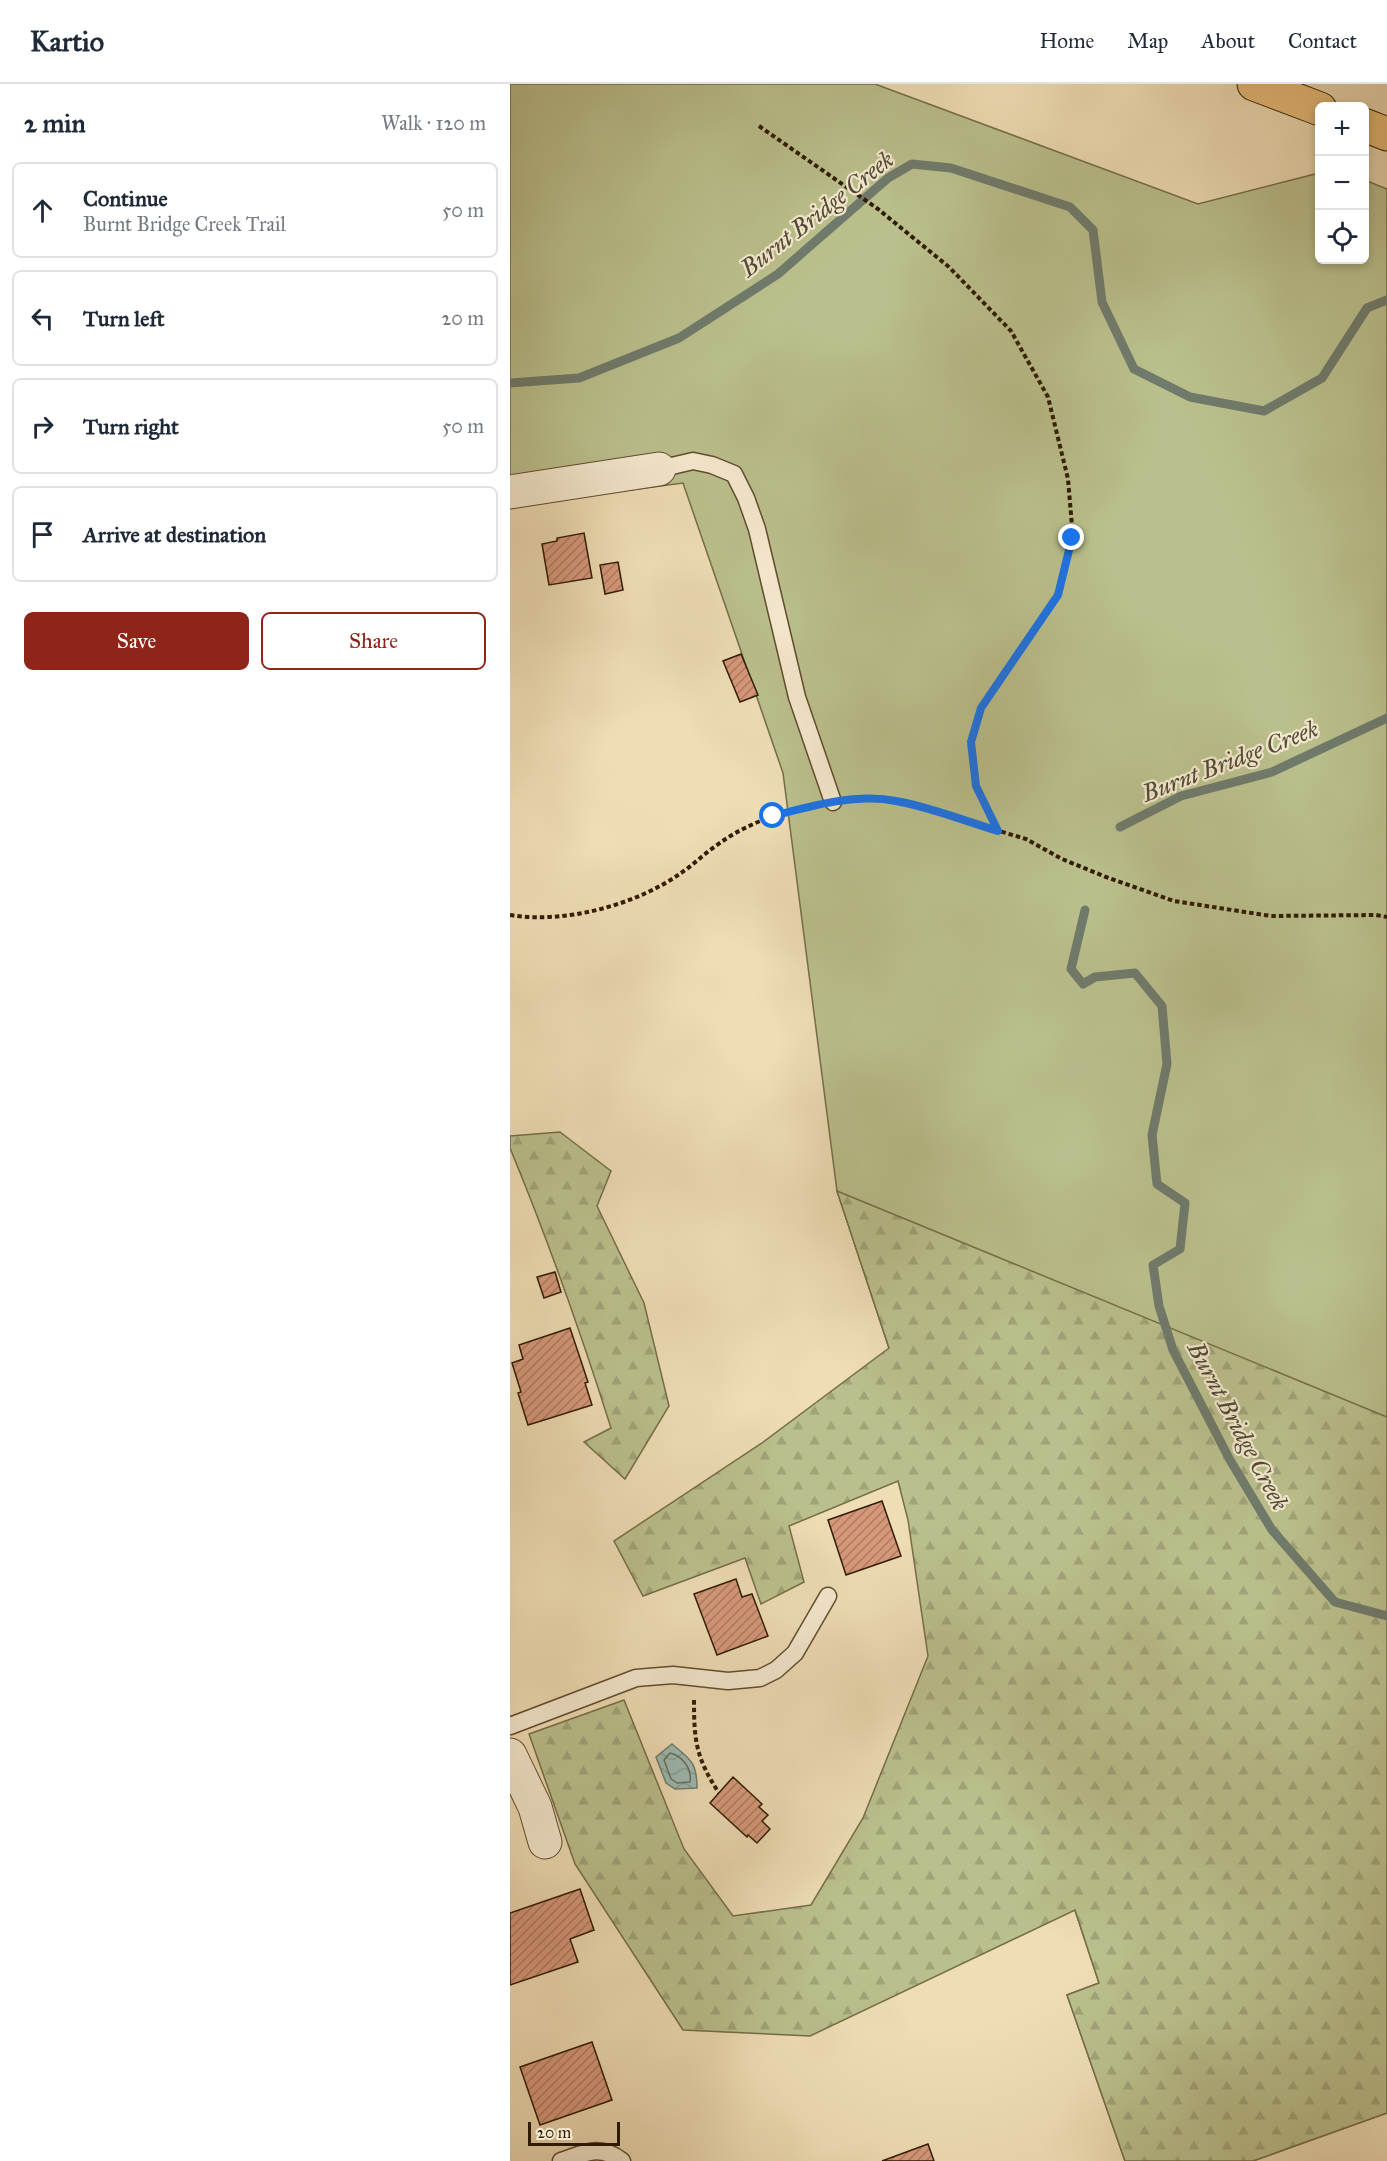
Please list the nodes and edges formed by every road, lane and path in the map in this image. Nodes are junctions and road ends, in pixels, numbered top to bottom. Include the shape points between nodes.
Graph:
1 (1254, 84) edge
2 (1315, 107) edge
3 (759, 126) dead end
4 (1369, 127) edge
5 (1387, 134) edge
6 (659, 469) joint
7 (510, 492) edge
8 (833, 802) junction
9 (998, 831) junction
10 (510, 915) edge
11 (1387, 917) edge
12 (828, 1596) dead end
13 (694, 1677) junction
14 (510, 1726) edge
15 (510, 1755) edge
16 (719, 1793) dead end
17 (545, 1842) dead end
18 (561, 2161) edge
19 (622, 2161) edge

1 - 2 highway
3 - 9 path via 878,209 949,267 1011,331 1048,397 1068,479 1072,538 1058,595 981,708 971,742 976,786
4 - 5 highway
6 - 7 street
6 - 8 lane via 693,461 734,474 758,530 797,697
8 - 9 path via 895,800
8 - 10 path via 773,816 742,829 680,874 612,906 546,918
9 - 11 path via 1173,901 1271,916
12 - 13 lane via 795,1653 776,1670 760,1678 728,1681
13 - 14 lane via 636,1678
13 - 16 path via 697,1752
15 - 17 street via 535,1807
18 - 19 lane via 592,2151 611,2152

